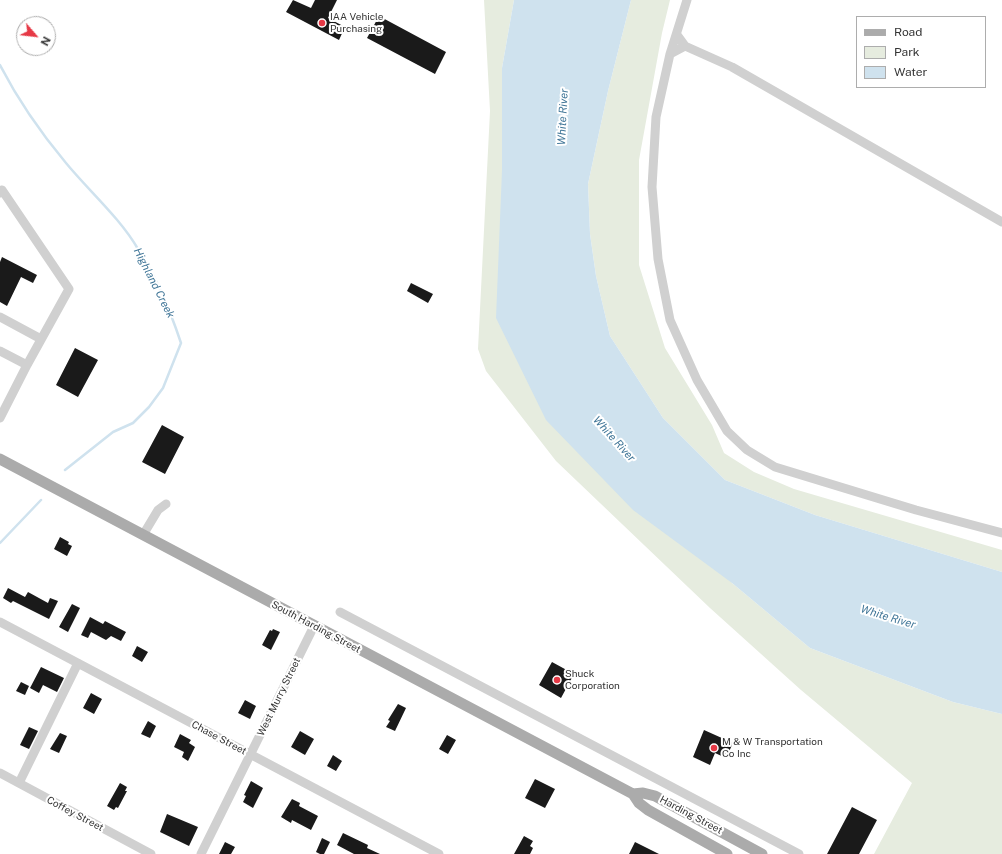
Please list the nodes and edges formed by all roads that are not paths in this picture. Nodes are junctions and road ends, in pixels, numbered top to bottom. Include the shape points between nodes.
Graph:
1 (687, 0) edge
2 (677, 35) junction
3 (685, 46) junction
4 (670, 54) junction
5 (0, 193) edge
6 (1002, 222) edge
7 (0, 317) edge
8 (41, 339) junction
9 (0, 351) edge
10 (27, 365) junction
11 (0, 418) edge
12 (0, 459) edge
13 (166, 504) dead end
14 (1002, 533) edge
15 (143, 535) junction
16 (340, 612) dead end
17 (0, 622) edge
18 (314, 626) junction
19 (78, 663) junction
20 (250, 755) junction
21 (0, 773) edge
22 (19, 784) junction
23 (633, 794) junction
24 (151, 854) edge
25 (201, 854) edge
26 (438, 854) edge
27 (727, 854) edge
28 (762, 854) edge
29 (799, 854) edge

1 - 2 street
2 - 3 street
2 - 4 street
3 - 4 street
3 - 6 street via 732,67
4 - 14 street via 656,117 652,187 658,259 670,320 697,380 727,431 747,450 775,466 916,510
5 - 8 street via 2,190 69,289
7 - 8 street
8 - 10 street
9 - 10 street
10 - 11 street
12 - 15 main road, South Harding Street
13 - 15 street via 158,510
15 - 18 main road, South Harding Street
16 - 29 street
17 - 19 street, Chase Street
18 - 20 street, West Murry Street
18 - 23 main road, South Harding Street
19 - 20 street, Chase Street
19 - 22 street
20 - 25 street, West Murry Street
20 - 26 street, Chase Street
21 - 22 street, Coffey Street
22 - 24 street, Coffey Street
23 - 27 main road, Harding Street via 648,810
23 - 28 main road, Harding Street via 655,796

